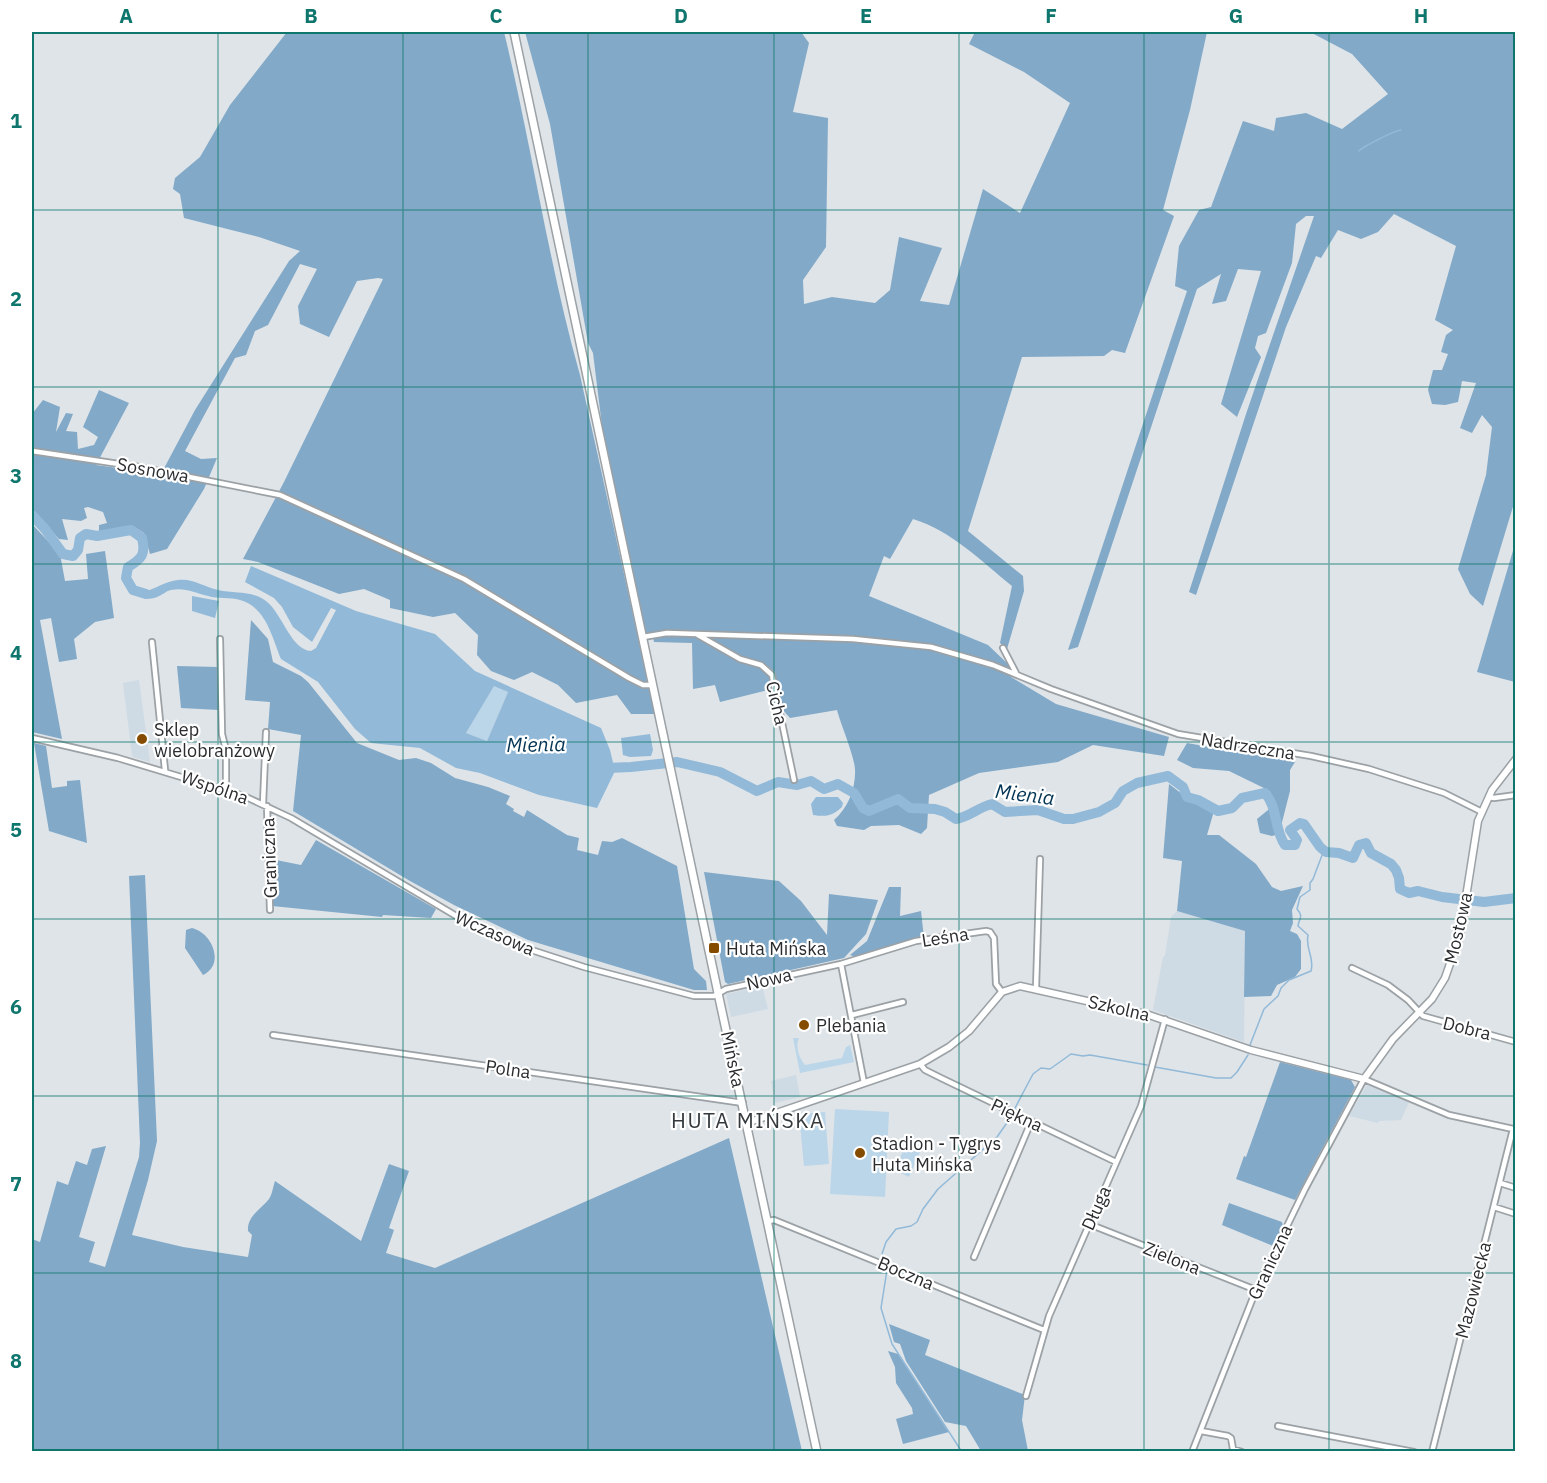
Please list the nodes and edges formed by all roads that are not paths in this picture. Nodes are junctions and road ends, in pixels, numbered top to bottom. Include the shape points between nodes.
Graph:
1 (514, 32) edge
2 (32, 452) edge
3 (697, 635) junction
4 (643, 637) junction
5 (220, 639) dead end
6 (152, 642) dead end
7 (1003, 648) dead end
8 (1016, 673) junction
9 (653, 685) junction
10 (266, 732) dead end
11 (32, 738) edge
12 (1515, 759) edge
13 (165, 770) junction
14 (794, 780) dead end
15 (226, 789) junction
16 (1515, 795) edge
17 (1488, 796) junction
18 (265, 805) junction
19 (1482, 812) junction
20 (291, 818) joint
21 (1040, 860) dead end
22 (270, 910) dead end
23 (841, 964) junction
24 (1352, 968) dead end
25 (1036, 988) junction
26 (1002, 992) junction
27 (718, 993) junction
28 (903, 1002) dead end
29 (1420, 1012) junction
30 (852, 1015) junction
31 (1165, 1019) junction
32 (273, 1035) dead end
33 (1515, 1042) edge
34 (920, 1064) junction
35 (1364, 1079) junction
36 (864, 1083) junction
37 (743, 1103) junction
38 (1031, 1122) junction
39 (747, 1123) junction
40 (1514, 1128) edge
41 (1116, 1162) junction
42 (1500, 1183) junction
43 (1515, 1188) edge
44 (1494, 1207) junction
45 (1515, 1214) edge
46 (768, 1221) junction
47 (1089, 1224) junction
48 (974, 1257) dead end
49 (1256, 1290) junction
50 (1044, 1330) junction
51 (1026, 1396) dead end
52 (1278, 1426) dead end
53 (1201, 1431) junction
54 (817, 1452) edge
55 (1192, 1452) edge
56 (1242, 1452) edge
57 (1414, 1452) edge
58 (1432, 1452) edge

1 - 4 main road, Mińska
2 - 9 street, Sosnowa via 139,466 274,492 464,579 629,678
3 - 4 street, Nadrzeczna via 667,633
3 - 8 street, Nadrzeczna via 898,643 952,652
3 - 14 street, Cicha via 740,659 761,665 772,675
4 - 9 main road, Mińska
5 - 15 street
6 - 13 street
7 - 8 street
8 - 19 street, Nadrzeczna via 1178,734 1370,769 1444,793
9 - 27 main road, Mińska
10 - 18 street, Graniczna
11 - 13 street, Wspólna
12 - 17 street, Mostowa
13 - 15 street, Wspólna
15 - 18 street, Wspólna
16 - 17 street
17 - 19 street, Mostowa
18 - 20 street, Wspólna
18 - 22 street, Graniczna
19 - 29 street, Mostowa via 1460,935 1448,971
20 - 27 street, Wczasowa via 468,923 516,945 694,996
21 - 25 street
23 - 26 street, Leśna via 908,943 986,931 994,938 996,984
23 - 27 street, Nowa
23 - 30 street
24 - 29 street, Dobra via 1381,980
25 - 26 street, Szkolna via 1016,986
25 - 31 street, Szkolna
26 - 34 street via 969,1030
27 - 37 main road, Mińska
28 - 30 street
29 - 33 street, Dobra via 1429,1018
29 - 35 street, Mostowa via 1393,1039
30 - 36 street
31 - 35 street, Szkolna via 1251,1050
31 - 41 street, Długa via 1141,1106
32 - 37 street, Polna
34 - 36 street
34 - 38 street, Piękna via 924,1070
35 - 40 street, Szkolna via 1449,1115
35 - 49 street, Graniczna
36 - 39 street
37 - 39 main road, Mińska
38 - 41 street, Piękna
38 - 48 street
39 - 46 main road, Mińska
40 - 42 street, Mazowiecka
41 - 47 street, Długa
42 - 43 street
42 - 44 street, Mazowiecka
44 - 45 street
44 - 58 street, Mazowiecka
46 - 50 street, Boczna via 815,1235
46 - 54 main road, Mińska
47 - 49 street, Zielona
47 - 50 street, Długa
49 - 53 street, Graniczna
50 - 51 street, Długa
52 - 57 street
53 - 55 street, Graniczna
53 - 56 street via 1230,1437 1233,1449

